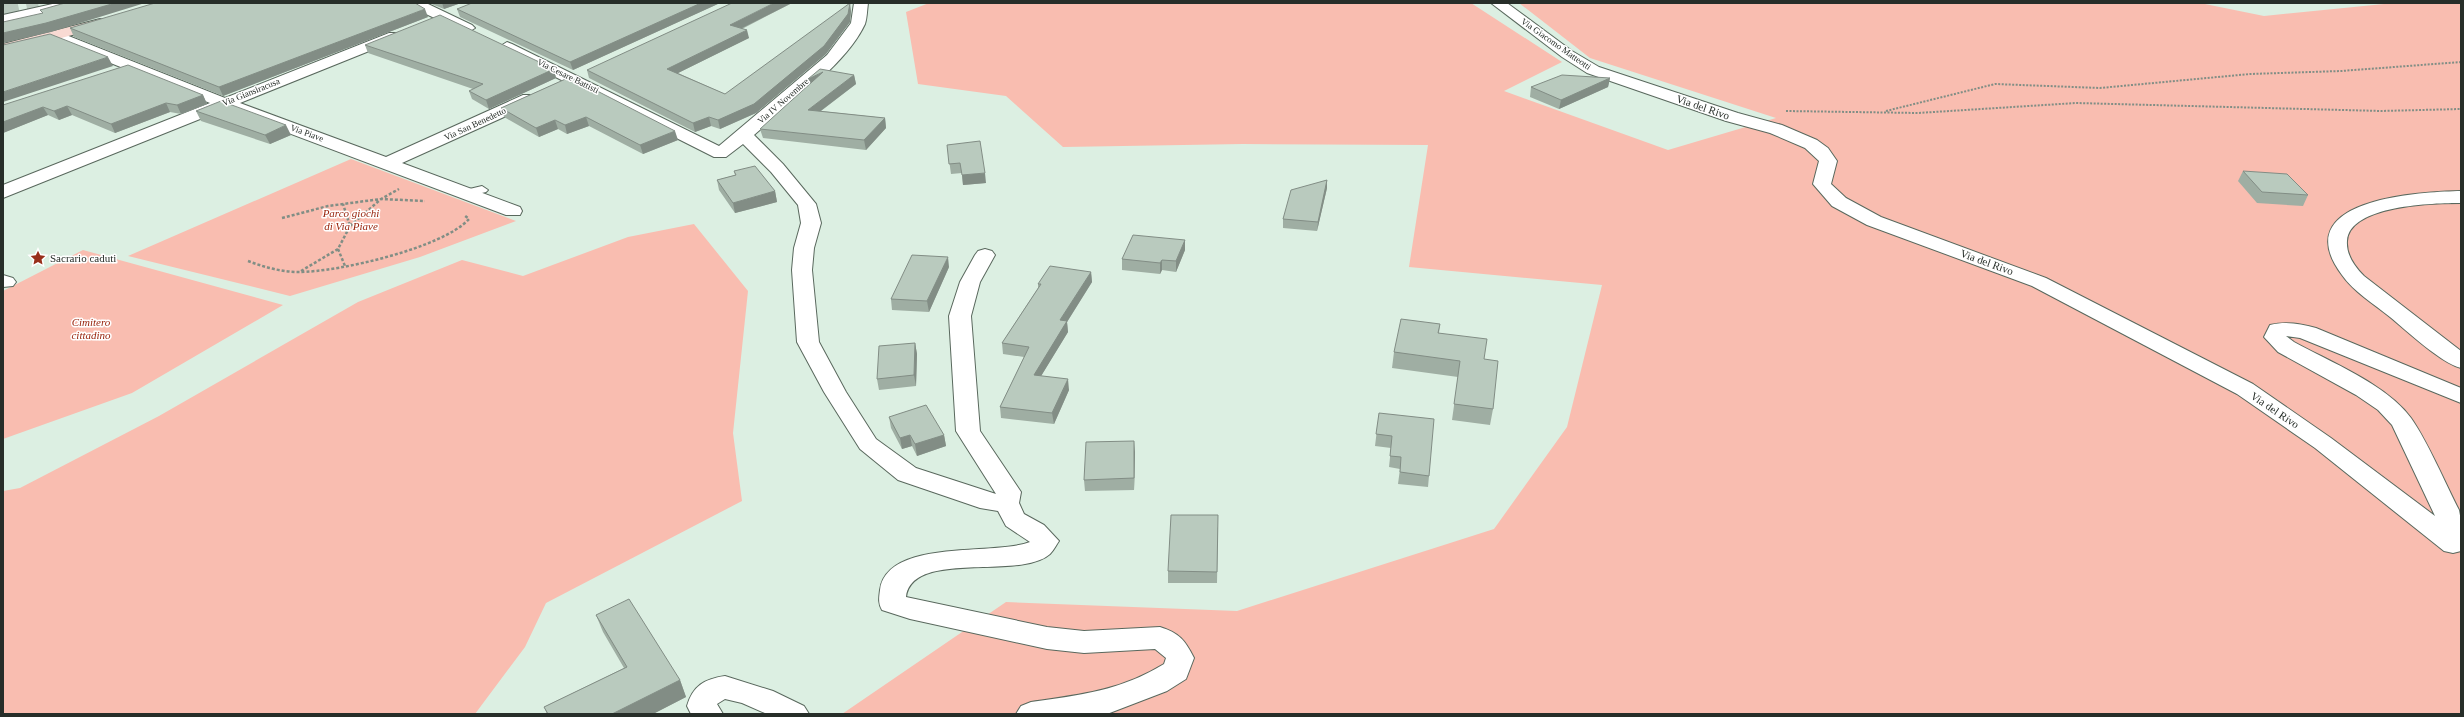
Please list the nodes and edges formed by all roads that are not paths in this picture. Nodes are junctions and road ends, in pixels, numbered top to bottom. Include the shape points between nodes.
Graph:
1 (13, 3) edge
2 (77, 3) edge
3 (414, 3) edge
4 (861, 3) edge
5 (1498, 3) edge
6 (3, 5) edge
7 (463, 9) edge
8 (442, 17) junction
9 (3, 19) edge
10 (112, 19) edge
11 (56, 36) junction
12 (3, 49) edge
13 (133, 66) junction
14 (111, 73) edge
15 (581, 75) junction
16 (1663, 94) joint
17 (224, 103) junction
18 (744, 135) junction
19 (720, 153) joint
20 (388, 164) junction
21 (3, 192) edge
22 (2461, 197) edge
23 (513, 211) dead end
24 (985, 255) dead end
25 (2461, 361) edge
26 (2461, 396) edge
27 (1006, 503) junction
28 (708, 714) edge
29 (794, 714) edge
30 (1030, 714) edge

1 - 6 street
2 - 9 street
3 - 8 street, Via Cesare Battisti
4 - 18 street, Via IV Novembre via 858,22 847,42 833,58
5 - 16 street, Via Giacomo Matteotti via 1593,70
7 - 8 street, Via Giansiracusa
8 - 15 street, Via Cesare Battisti via 487,38
8 - 17 street, Via Giansiracusa
10 - 11 street
11 - 12 street
11 - 13 street, Via Piave
13 - 14 street
13 - 17 street, Via Piave
15 - 19 street, Via Cesare Battisti
15 - 20 street, Via San Benedetto
16 - 26 street, Via del Rivo via 1776,129 1811,144 1822,152 1828,161 1822,184 1831,197 1849,208 1874,221 2039,282 2245,389 2323,443 2453,544 2446,510 2402,422 2386,405 2364,390 2286,347 2275,337 2278,330 2292,329 2308,333
17 - 20 street, Via Piave
17 - 21 street, Via Giansiracusa
18 - 19 street, Via IV Novembre
18 - 27 street via 777,168 807,204 811,223 804,248 802,270 808,342 835,392 868,444 908,474 989,502
20 - 23 street, Via Piave via 473,192
22 - 25 street via 2410,201 2377,207 2357,214 2340,225 2335,240 2339,255 2350,274
24 - 27 street via 970,282 960,316 968,431 1008,492
27 - 30 street via 1015,520 1035,531 1046,541 1039,548 1020,554 922,565 902,574 894,582 892,603 1047,638 1084,642 1160,638 1174,648 1180,658 1176,671 1157,683 1102,704
28 - 29 street via 702,706 707,694 716,688 736,689

